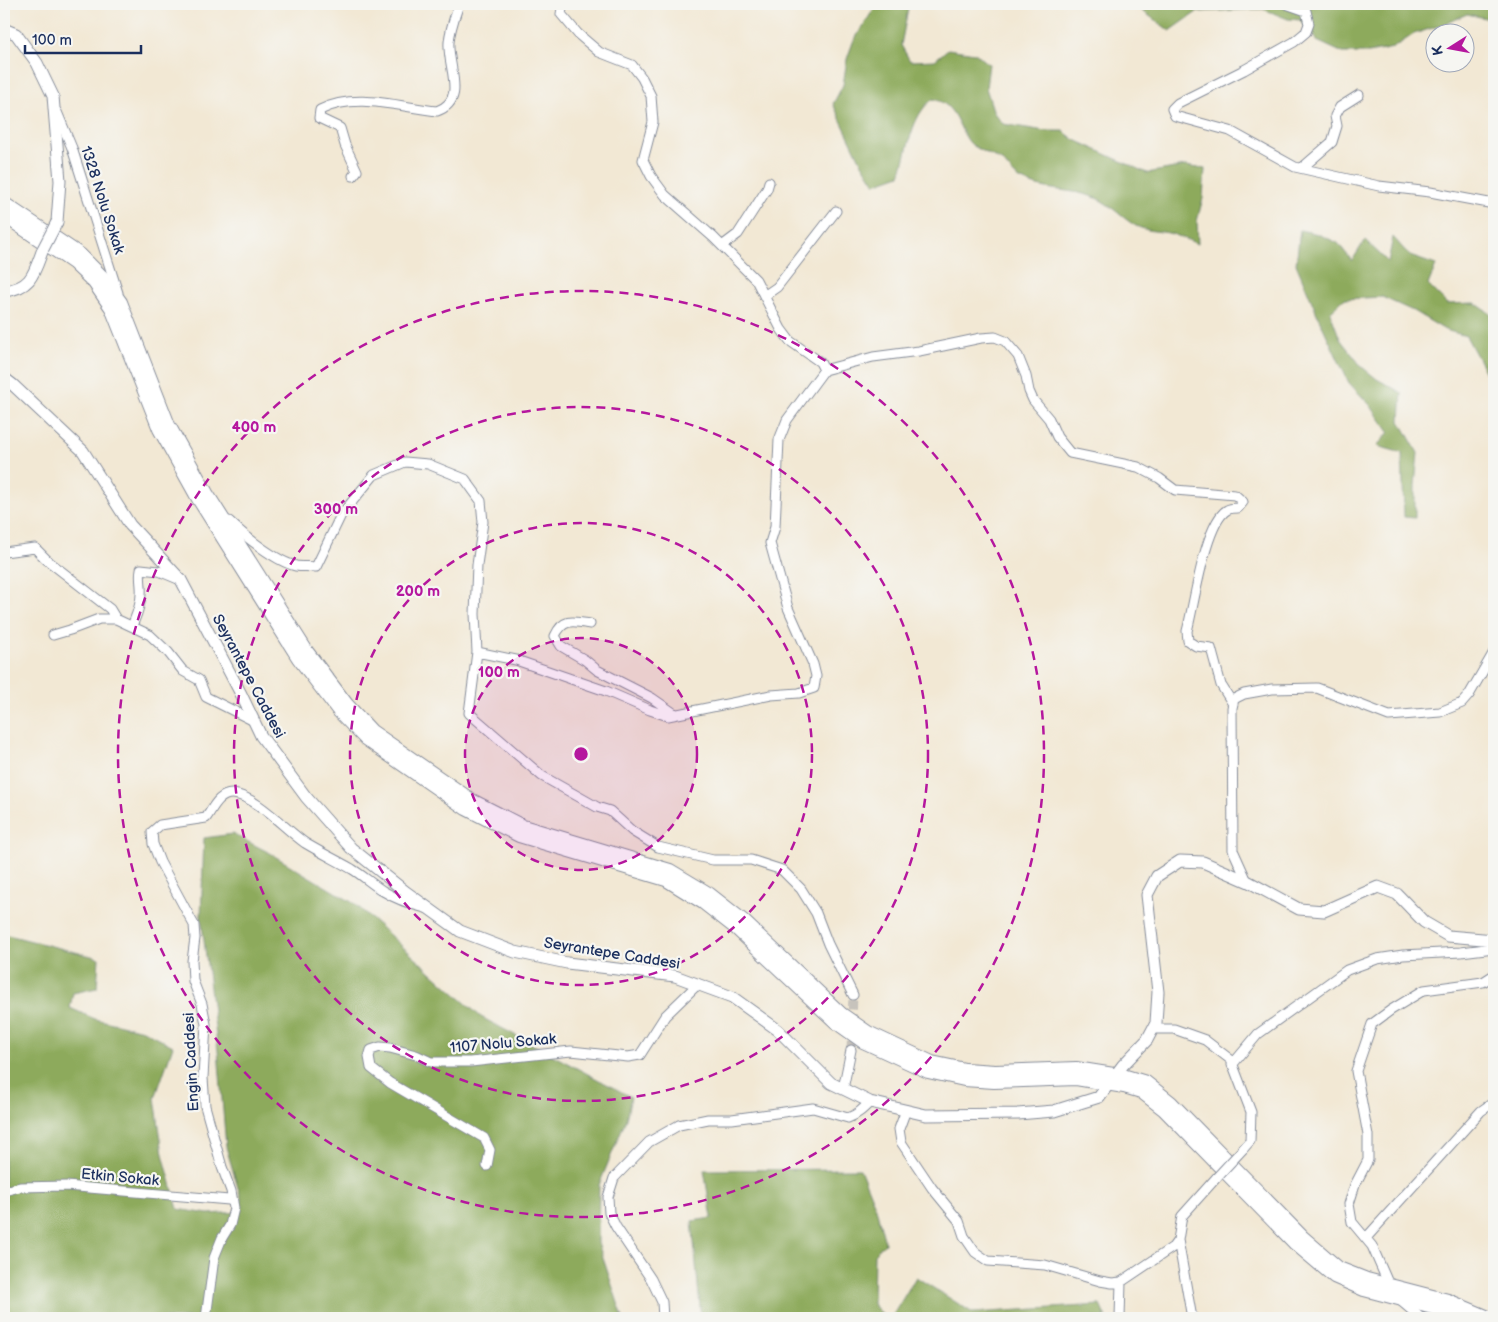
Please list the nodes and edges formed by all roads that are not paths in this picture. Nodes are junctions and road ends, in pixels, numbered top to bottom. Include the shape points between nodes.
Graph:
1 (459, 4) edge
2 (563, 4) edge
3 (1286, 4) edge
4 (4, 29) edge
5 (1359, 95) dead end
6 (54, 104) junction
7 (1302, 168) junction
8 (353, 176) dead end
9 (769, 182) dead end
10 (4, 203) edge
11 (1494, 204) edge
12 (836, 210) dead end
13 (4, 216) edge
14 (722, 246) junction
15 (4, 292) edge
16 (764, 296) junction
17 (122, 305) junction
18 (824, 370) junction
19 (4, 378) edge
20 (219, 512) junction
21 (4, 552) edge
22 (181, 580) junction
23 (116, 619) junction
24 (590, 624) dead end
25 (132, 626) junction
26 (52, 635) dead end
27 (477, 652) junction
28 (1494, 652) edge
29 (1233, 704) junction
30 (675, 714) junction
31 (254, 721) junction
32 (1247, 881) junction
33 (430, 909) junction
34 (1494, 940) edge
35 (1494, 948) edge
36 (1494, 975) edge
37 (698, 984) junction
38 (853, 995) tunnel mouth
39 (1153, 1029) junction
40 (851, 1050) tunnel mouth
41 (1232, 1065) junction
42 (1112, 1079) junction
43 (843, 1089) junction
44 (870, 1102) junction
45 (1494, 1102) edge
46 (906, 1110) junction
47 (487, 1166) dead end
48 (4, 1191) edge
49 (233, 1202) junction
50 (1366, 1238) junction
51 (1178, 1240) junction
52 (1121, 1282) junction
53 (1389, 1285) junction
54 (1398, 1299) junction
55 (206, 1318) edge
56 (663, 1318) edge
57 (1120, 1318) edge
58 (1192, 1318) edge
59 (1421, 1318) edge
60 (1462, 1318) edge
61 (1491, 1318) edge

1 - 8 street via 449,42 454,99 446,108 436,111 367,100 330,105 320,110 319,118 340,128 356,167
2 - 14 street via 562,14 578,34 599,52 632,65 642,78 651,96 653,122 644,160 651,176 665,195
3 - 7 street via 1306,11 1309,24 1306,32 1294,42 1172,109 1175,116 1230,131
4 - 6 street via 16,34 37,63
5 - 7 street via 1340,107 1335,116 1332,142
6 - 15 street, bridge via 60,181 57,222 28,282 17,290
6 - 17 street, 1328 Nolu Sokak via 72,148
7 - 11 street via 1379,186
9 - 14 street via 738,234
10 - 17 main road via 80,254 102,276
12 - 16 street via 777,287
13 - 42 main road via 73,263 98,289 111,308 159,429 198,499 298,658 339,712 365,739 466,809 519,836 673,884 735,928 835,1022 862,1042 928,1072 964,1080
14 - 16 street via 756,280
16 - 18 street via 790,341 820,362
17 - 20 main road via 169,424
18 - 29 street via 873,357 981,338 1005,341 1018,356 1033,400 1070,453 1138,467 1175,490 1235,495 1243,502 1238,508 1228,509 1220,516 1205,551 1187,632 1188,640 1196,646 1211,648 1221,685
18 - 30 street via 787,420 779,440 775,527 770,543 788,608 813,664 814,688
19 - 22 street, Seyrantepe Caddesi via 83,451 130,524
20 - 27 street via 268,552 294,566 316,567 341,515 374,475 405,462 428,464 465,478 481,501 483,522 477,565
20 - 42 main road via 307,652 348,704 372,731 472,800 523,826 670,870 710,894 742,920 842,1014 868,1032 932,1062 995,1071 1076,1068
21 - 23 street via 35,548 110,609
22 - 25 street via 159,571 141,569 139,609
22 - 31 street, Seyrantepe Caddesi
23 - 25 street
23 - 26 street via 99,619
24 - 30 street via 571,621 559,627 555,636 561,646 597,670 652,698
25 - 31 street via 150,635 182,671 199,680 206,697
27 - 30 street via 516,660 650,710 668,716
27 - 38 street via 469,713 542,776 597,808 610,811 632,831 658,847 713,860 751,860 782,870 801,888 816,913
28 - 29 street via 1466,699 1440,712 1390,716 1317,688 1272,689 1244,694 1234,699
29 - 32 street via 1233,850
31 - 33 street, Seyrantepe Caddesi via 260,736 306,797 351,848
32 - 34 street, Seyrantepe Caddesi via 1299,909 1324,911 1378,887 1397,894 1424,922 1448,936
32 - 39 street, Seyrantepe Caddesi via 1203,862 1180,862 1157,876 1147,896 1158,992
33 - 37 street, Seyrantepe Caddesi via 460,931 515,952 675,976
33 - 49 street, Engin Caddesi via 384,892 305,842 268,811 233,794 219,799 206,818 160,825 152,832 160,862 194,925 193,981 206,1024 205,1106
35 - 41 street via 1403,955 1377,959 1347,970 1258,1034
36 - 50 street via 1483,982 1424,990 1372,1024 1356,1071 1368,1135 1368,1160 1349,1204 1352,1222
37 - 43 street, Seyrantepe Caddesi via 732,997 778,1030 831,1083
37 - 47 street, 1107 Nolu Sokak via 665,1016 640,1055 628,1057 571,1051 471,1062 431,1062 390,1048 371,1050 368,1057 371,1068 390,1084 484,1138 490,1150
39 - 41 street via 1174,1029 1205,1040
39 - 42 street, Seyrantepe Caddesi
40 - 43 street
41 - 51 street, bridge via 1251,1112 1250,1141 1182,1216
42 - 46 street, Seyrantepe Caddesi via 1098,1096 1054,1111 926,1115
42 - 53 main road via 1146,1082 1171,1102 1302,1236 1339,1268
42 - 54 main road via 1141,1092 1164,1110 1295,1244 1334,1277 1364,1290
43 - 44 street, Seyrantepe Caddesi
44 - 46 street, Seyrantepe Caddesi
44 - 56 street via 848,1118 813,1108 679,1125 649,1142 614,1178 608,1197 610,1213 651,1279 662,1302
45 - 50 street via 1481,1111
46 - 52 street via 899,1129 901,1142 959,1221 975,1252 988,1261 1045,1265 1112,1284
48 - 49 street, Etkin Sokak via 20,1187 66,1186
49 - 55 street, Engin Caddesi via 230,1225 214,1258
50 - 53 street
51 - 52 street via 1173,1247
51 - 58 street
52 - 57 street
53 - 61 main road via 1448,1300
54 - 59 street
54 - 60 main road

